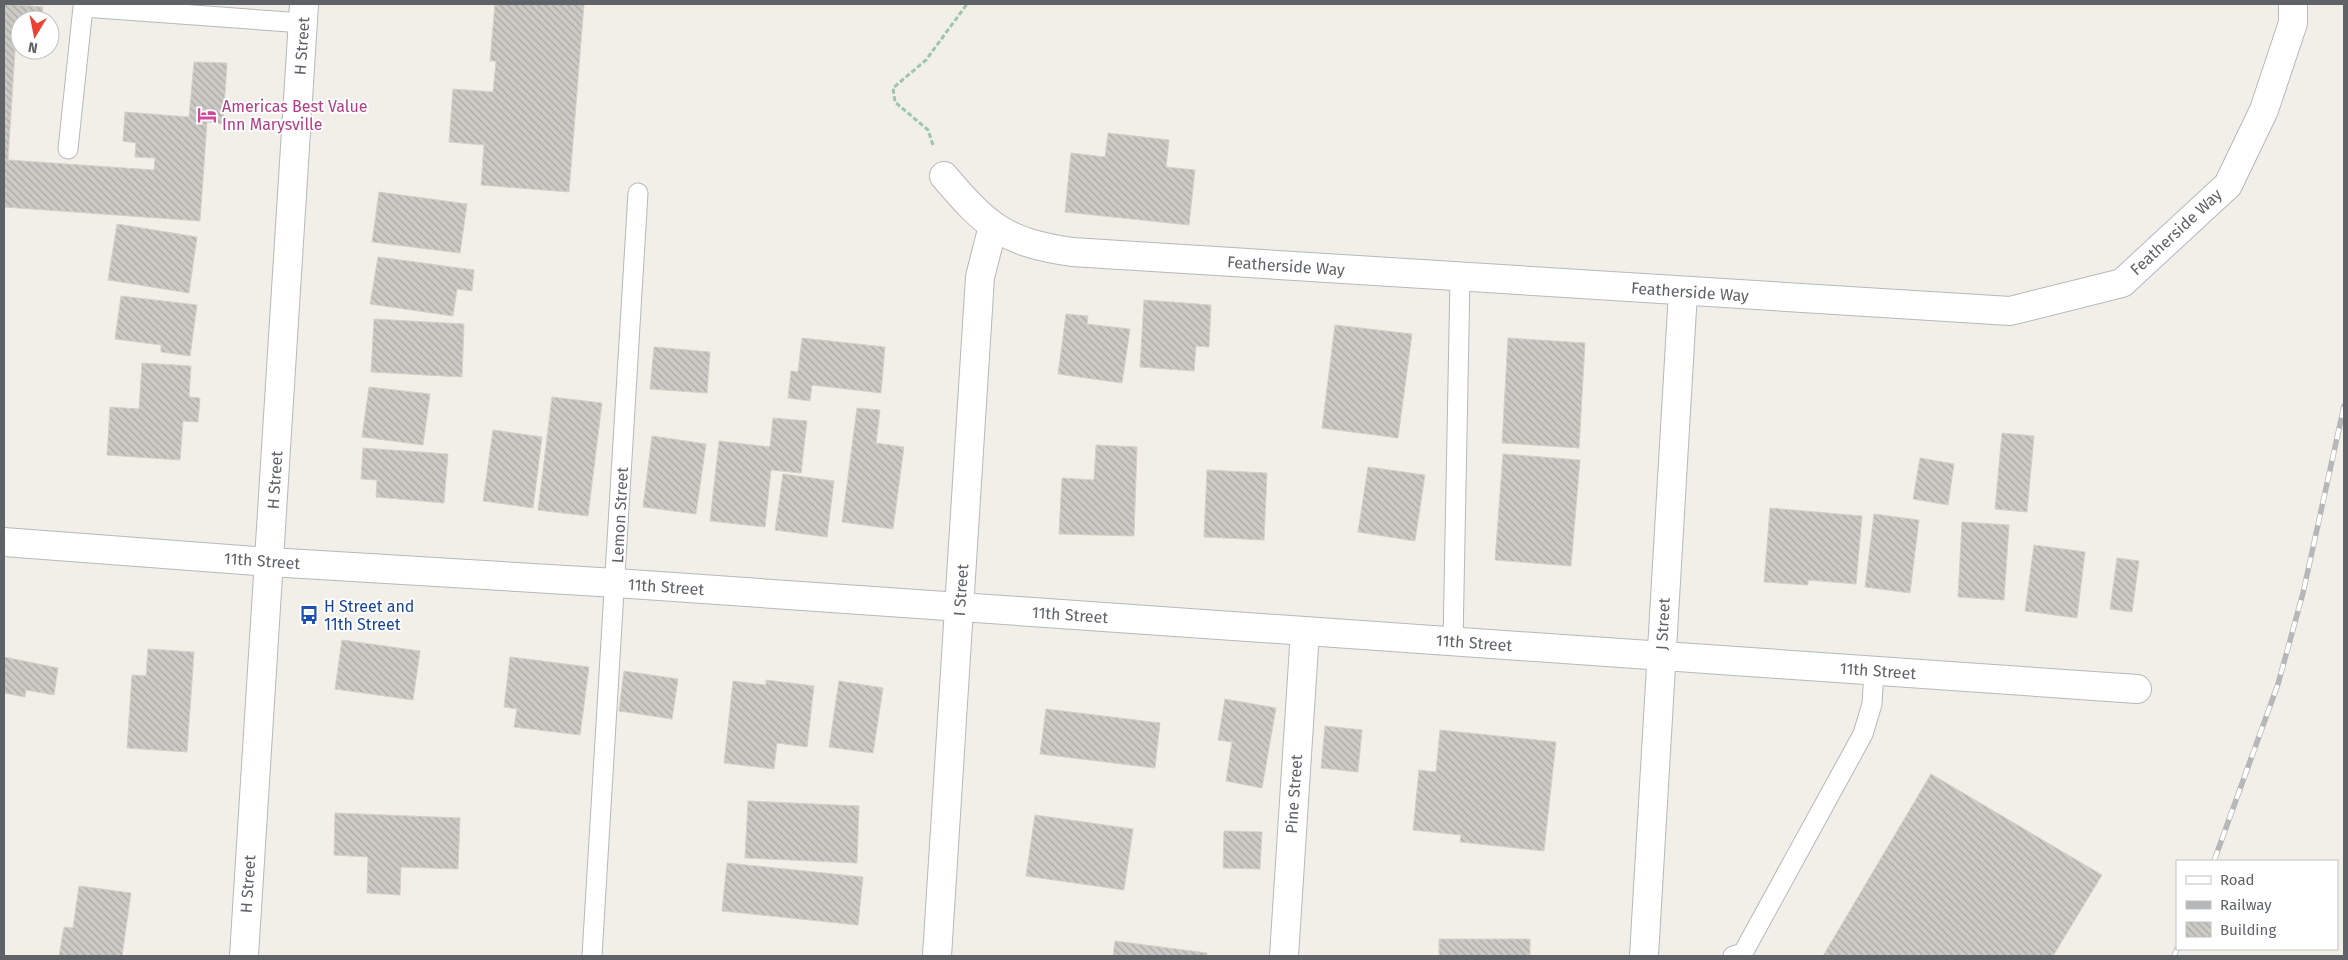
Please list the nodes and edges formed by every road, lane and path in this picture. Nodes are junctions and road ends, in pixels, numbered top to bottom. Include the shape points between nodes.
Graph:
1 (968, 4) edge
2 (2293, 4) edge
3 (83, 6) edge
4 (304, 14) edge
5 (68, 149) dead end
6 (944, 176) joint
7 (638, 193) dead end
8 (993, 226) junction
9 (1460, 278) junction
10 (1683, 292) junction
11 (4, 542) edge
12 (270, 562) junction
13 (616, 583) junction
14 (960, 608) junction
15 (1305, 631) junction
16 (1453, 642) junction
17 (1661, 656) junction
18 (1874, 671) junction
19 (2137, 689) dead end
20 (244, 956) edge
21 (592, 956) edge
22 (937, 956) edge
23 (1284, 956) edge
24 (1648, 956) edge
25 (1733, 956) edge

1 - 6 path via 926,60 893,88 895,102 928,130
2 - 10 street, Featherside Way via 2293,23 2264,110 2228,185 2122,283 2010,311
3 - 4 lane
3 - 5 lane
4 - 12 street, H Street
6 - 8 street, Featherside Way via 969,206
7 - 13 lane, Lemon Street
8 - 9 street, Featherside Way via 1007,235 1040,247 1072,252
8 - 14 street, I Street via 980,277
9 - 10 street, Featherside Way
9 - 16 lane
10 - 17 street, J Street
11 - 12 street, 11th Street
12 - 13 street, 11th Street
12 - 20 street, H Street
13 - 14 street, 11th Street
13 - 21 lane, Lemon Street
14 - 15 street, 11th Street
14 - 22 street, I Street
15 - 16 street, 11th Street
15 - 23 street, Pine Street
16 - 17 street, 11th Street
17 - 18 street, 11th Street
17 - 24 street, J Street
18 - 19 street, 11th Street
18 - 25 lane via 1872,704 1863,734 1744,952

